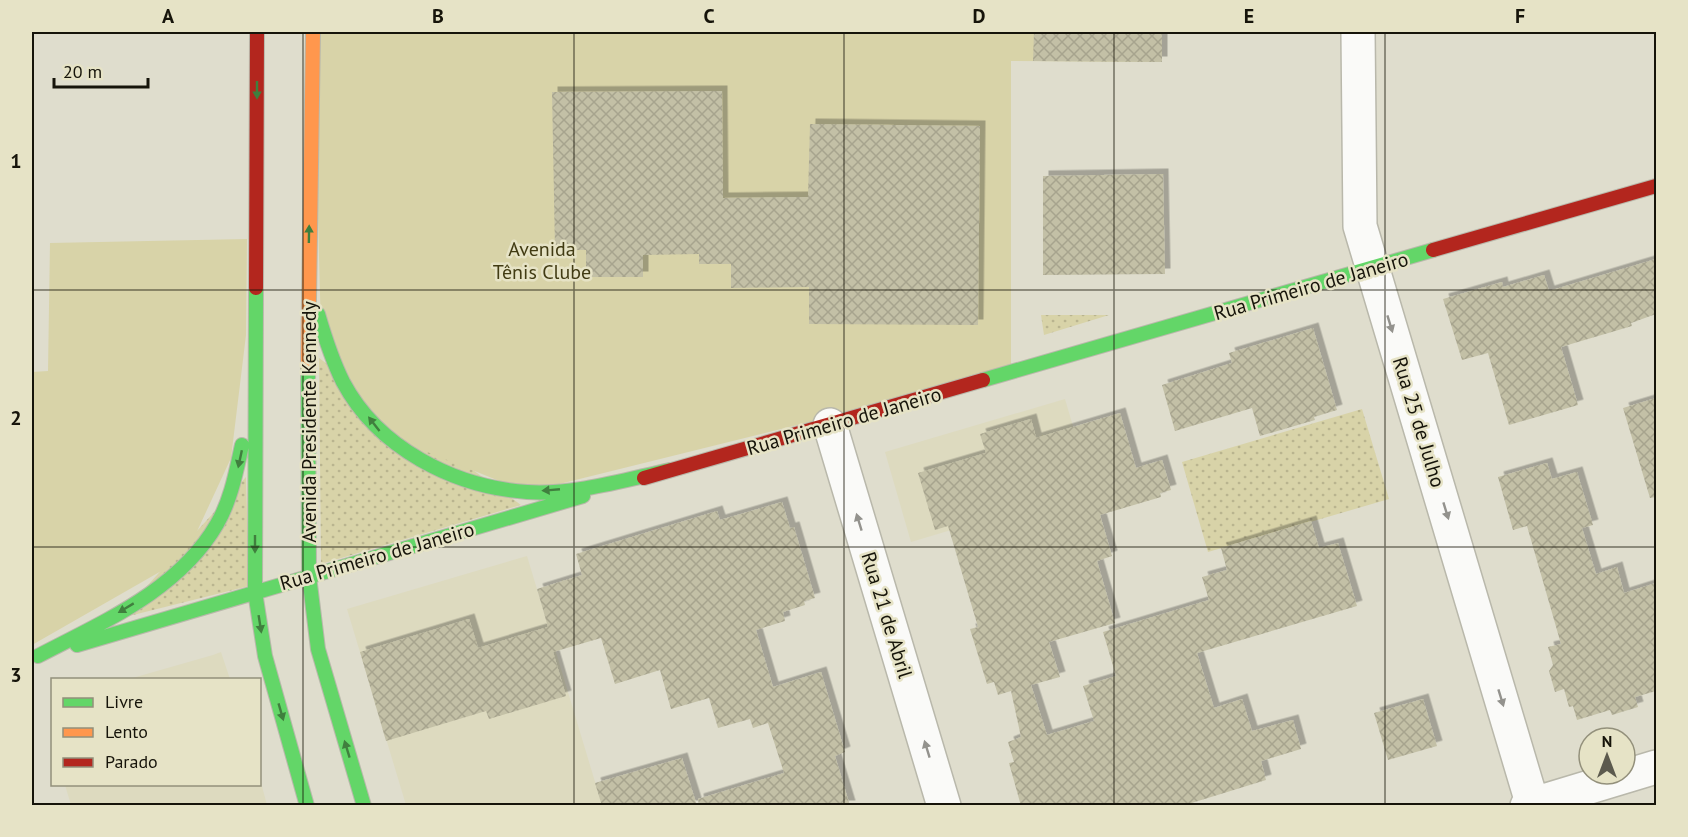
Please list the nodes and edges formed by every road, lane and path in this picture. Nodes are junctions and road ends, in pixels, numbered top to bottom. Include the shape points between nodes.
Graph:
1 (257, 32) edge
2 (313, 32) edge
3 (1358, 32) edge
4 (1656, 186) edge
5 (308, 261) junction
6 (1373, 268) junction
7 (256, 297) junction
8 (830, 425) junction
9 (670, 471) junction
10 (309, 576) junction
11 (255, 592) junction
12 (35, 657) edge
13 (1656, 767) edge
14 (1531, 805) edge
15 (307, 806) edge
16 (364, 806) edge
17 (944, 806) edge

1 -> 7 main road
5 -> 2 main road, Avenida Presidente Kennedy
3 - 6 street, Rua 25 de Julho via 1360,226
4 - 6 main road, Rua Primeiro de Janeiro
9 -> 5 main road via 589,486 527,492 471,482 429,465 380,432 343,385 321,331
5 - 10 main road, Avenida Presidente Kennedy
6 - 8 main road, Rua Primeiro de Janeiro
6 -> 14 street, Rua 25 de Julho
7 -> 11 main road
7 -> 12 main road via 240,460 216,526 201,551 176,576 105,621
8 - 9 main road, Rua Primeiro de Janeiro
17 -> 8 street, Rua 21 de Abril
9 - 10 main road, Rua Primeiro de Janeiro
10 - 11 main road, Rua Primeiro de Janeiro
16 -> 10 main road, Avenida Presidente Kennedy via 318,649
11 - 12 main road, Rua Primeiro de Janeiro
11 -> 15 main road via 265,656
13 - 14 street

